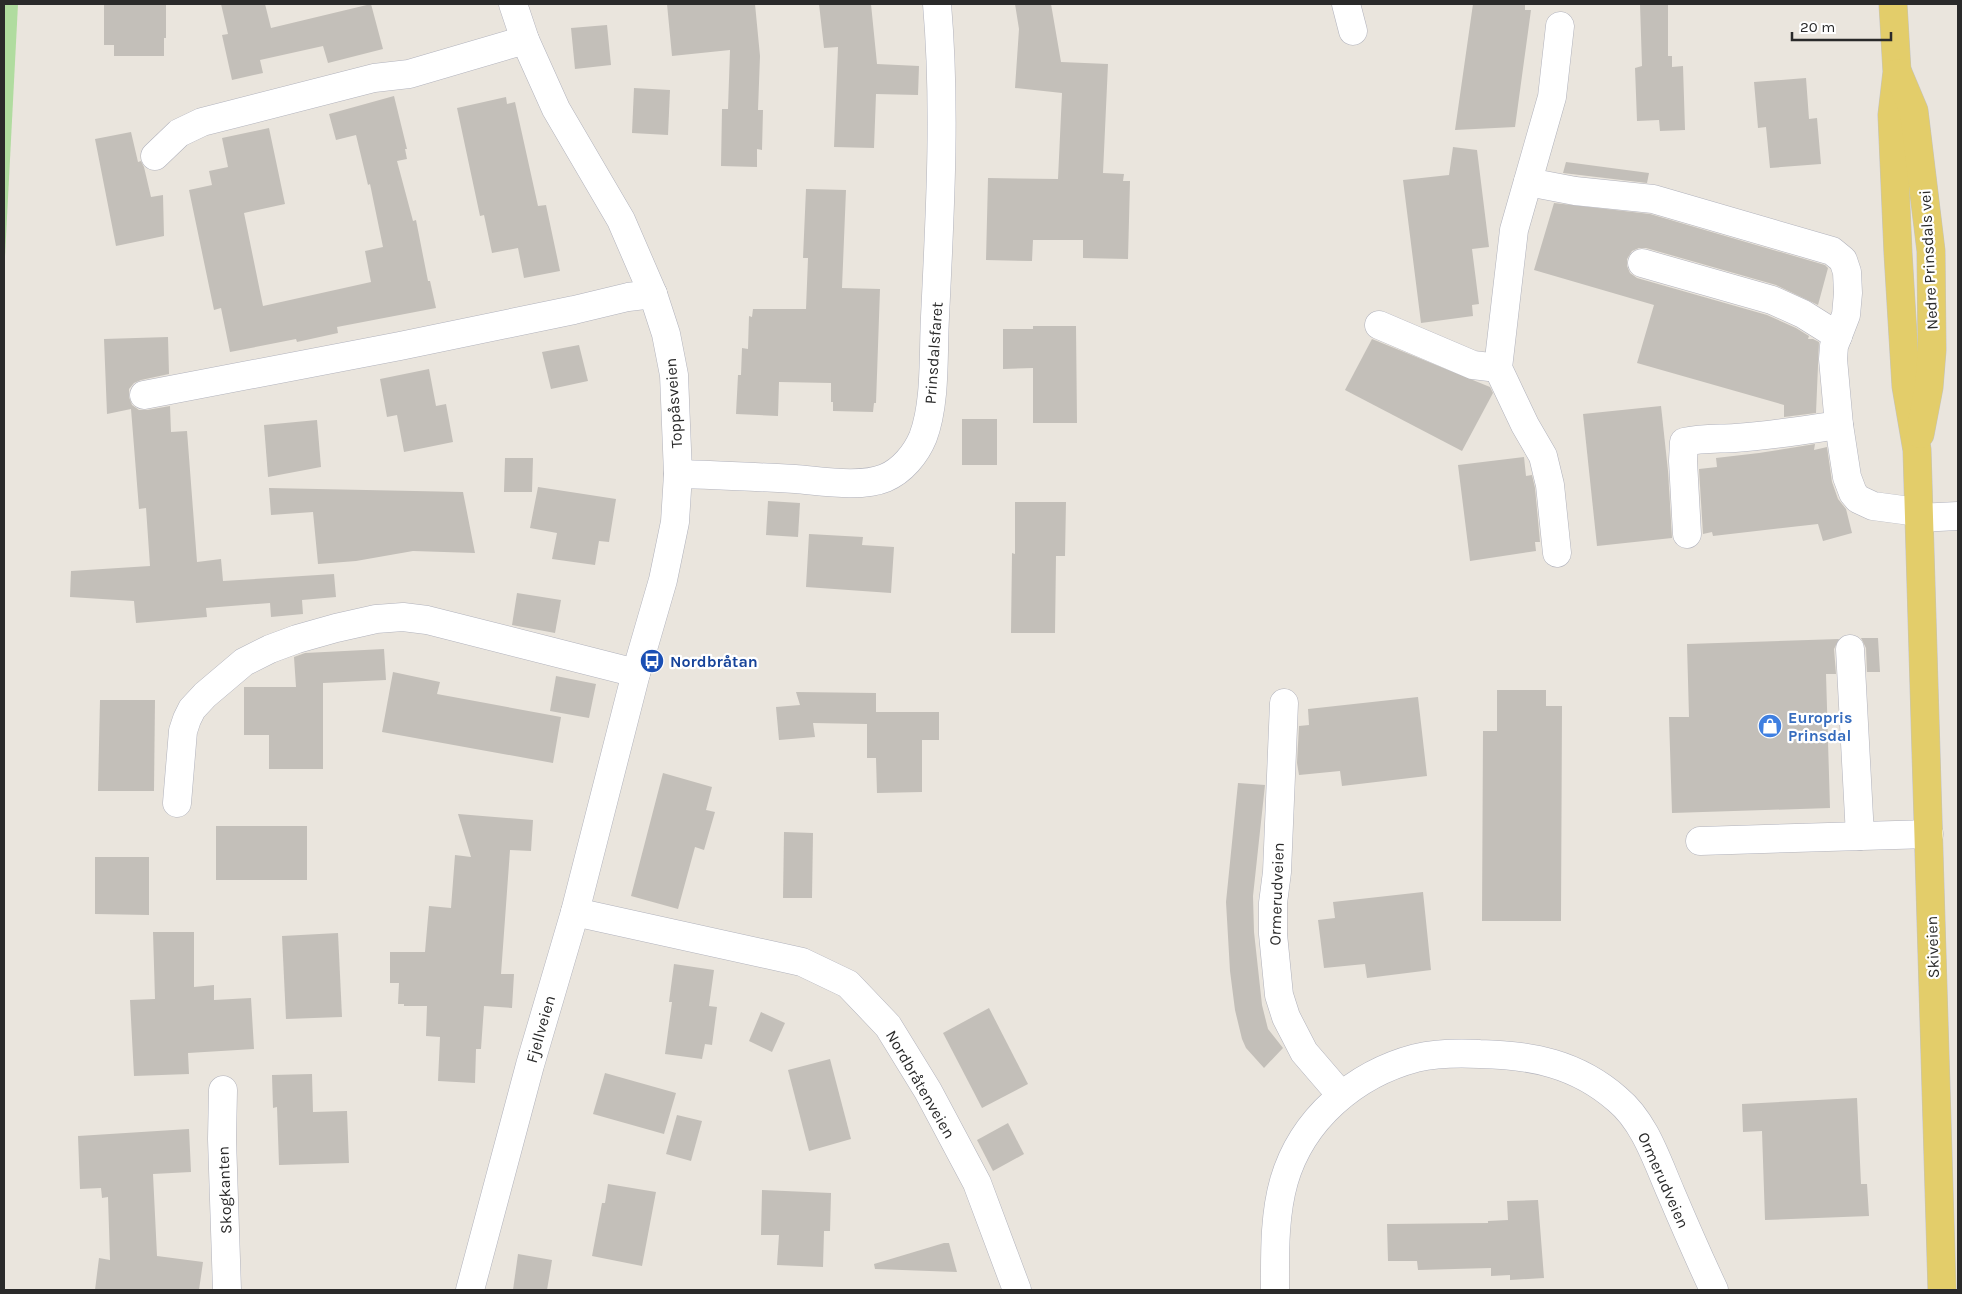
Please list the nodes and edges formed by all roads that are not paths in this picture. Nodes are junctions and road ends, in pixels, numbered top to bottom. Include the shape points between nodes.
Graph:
1 (513, 4) edge
2 (937, 4) edge
3 (1346, 4) edge
4 (1893, 4) edge
5 (1560, 26) dead end
6 (1353, 31) dead end
7 (525, 40) junction
8 (155, 156) dead end
9 (1528, 182) junction
10 (1642, 263) dead end
11 (653, 294) junction
12 (1378, 325) dead end
13 (1838, 336) junction
14 (1498, 368) junction
15 (144, 395) dead end
16 (1839, 425) junction
17 (678, 474) junction
18 (1918, 515) junction
19 (1958, 516) edge
20 (1687, 534) dead end
21 (1558, 553) dead end
22 (1921, 603) joint
23 (1850, 649) dead end
24 (636, 673) junction
25 (1284, 704) dead end
26 (612, 769) joint
27 (177, 803) dead end
28 (1929, 834) junction
29 (1860, 836) junction
30 (1700, 841) dead end
31 (574, 912) junction
32 (223, 1090) dead end
33 (1341, 1095) junction
34 (1950, 1258) edge
35 (227, 1290) edge
36 (470, 1290) edge
37 (1017, 1290) edge
38 (1275, 1290) edge
39 (1714, 1290) edge
40 (1942, 1290) edge

1 - 7 street, Toppåsveien
2 - 17 street, Prinsdalsfaret via 942,134 932,389 922,438 900,469 885,478 868,482
3 - 6 street
4 - 18 main road, Nedre Prinsdals vei via 1897,72 1892,115 1898,253 1906,386 1917,450
5 - 9 street via 1552,97
7 - 8 street via 409,74 374,78 202,122 180,133
7 - 11 street, Toppåsveien via 556,109 621,220
9 - 13 street via 1575,191 1653,199 1832,251 1843,260 1847,272 1846,315
9 - 14 street via 1514,230
10 - 13 street via 1772,300 1803,314
11 - 15 street
11 - 17 street, Toppåsveien via 666,334 674,375
12 - 14 street via 1473,365
13 - 16 street via 1833,359
14 - 21 street via 1543,456
16 - 18 street via 1847,477 1858,499 1873,506
16 - 20 street via 1780,434 1700,438 1684,442
17 - 24 street, Toppåsveien via 675,522 663,580
18 - 19 street
18 - 22 main road, Nedre Prinsdals vei
22 - 28 main road, Skiveien
23 - 29 street
24 - 26 street, Toppåsveien
24 - 27 street via 427,620 403,617 376,619 297,639 244,662 192,709 183,731
25 - 33 street, Ormerudveien via 1273,903 1279,995 1304,1052
26 - 31 street, Fjellveien
28 - 29 street
28 - 34 main road, Skiveien
29 - 30 street
31 - 36 street, Fjellveien
31 - 37 street, Nordbråtenveien via 802,962 848,984 888,1026 928,1091 977,1183
32 - 35 street, Skogkanten
33 - 38 street, Ormerudveien via 1306,1134 1292,1158 1284,1181 1276,1236
33 - 39 street, Ormerudveien via 1390,1066 1450,1053 1513,1056 1548,1062 1579,1073 1630,1111 1649,1142
34 - 40 main road, Skiveien

